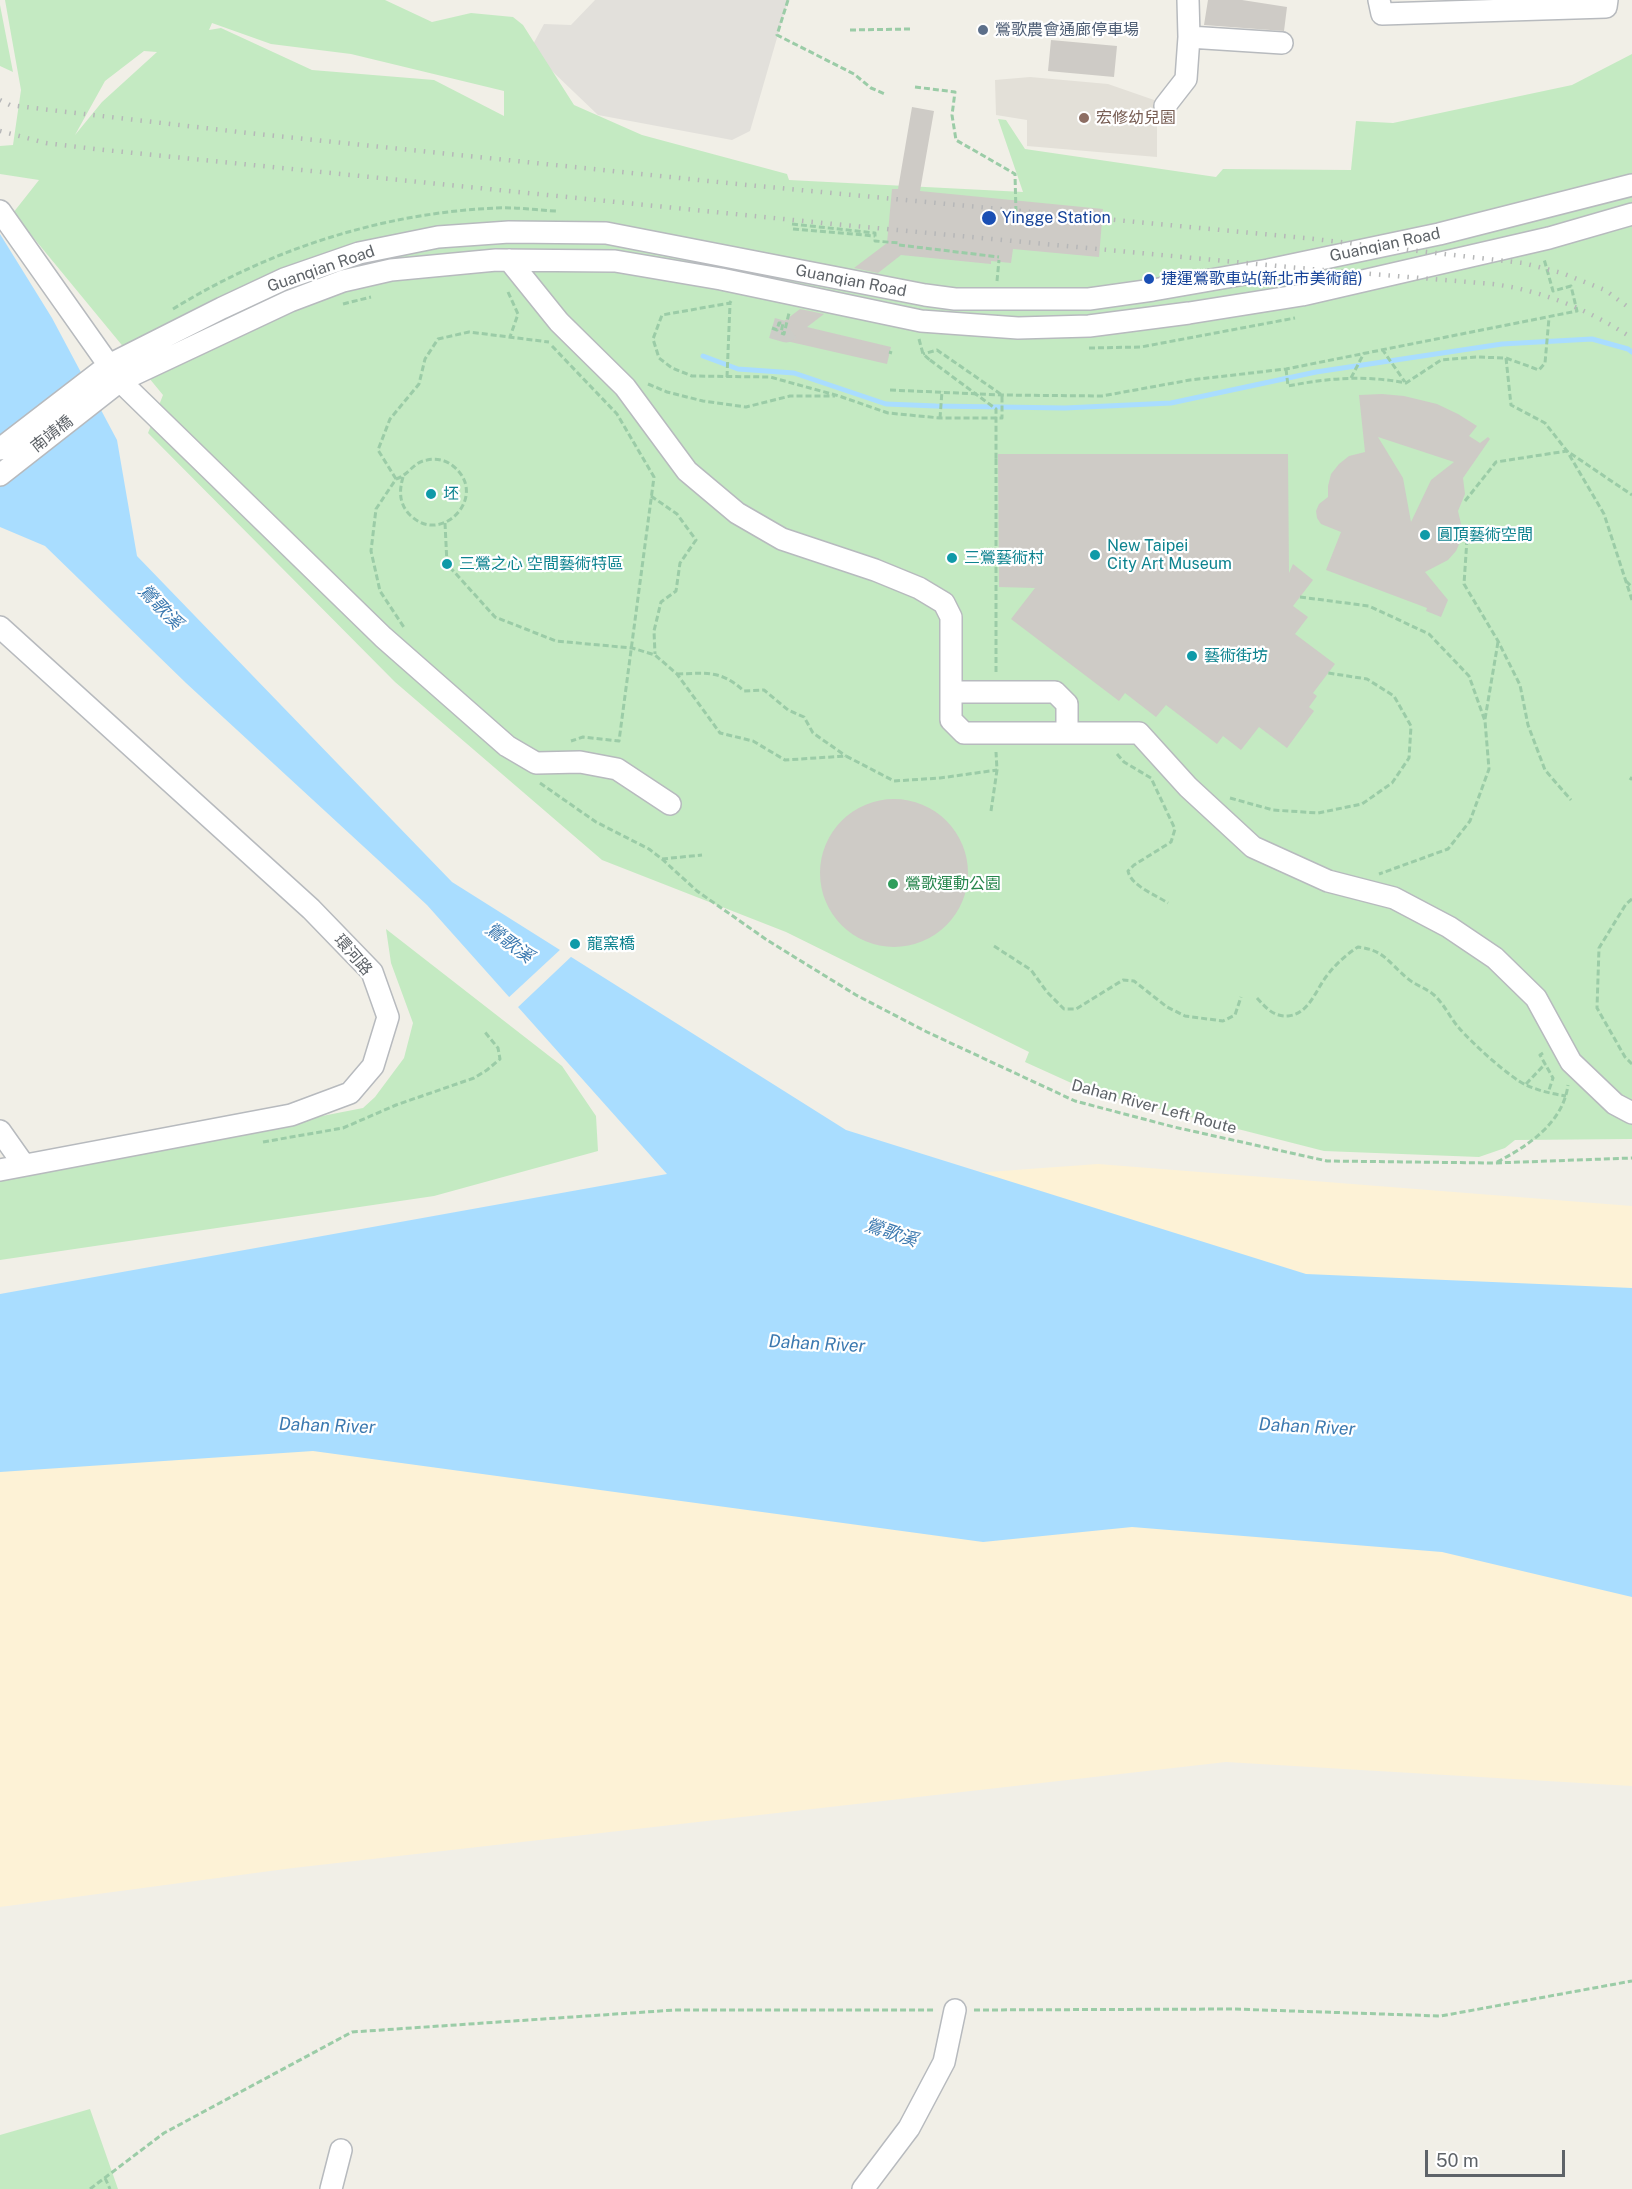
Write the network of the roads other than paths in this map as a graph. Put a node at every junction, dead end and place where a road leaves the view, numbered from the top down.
1 (1188, 0) edge
2 (1379, 0) edge
3 (1606, 3) edge
4 (1190, 37) junction
5 (1282, 43) dead end
6 (1165, 106) dead end
7 (1632, 185) edge
8 (0, 211) edge
9 (1632, 214) edge
10 (512, 269) junction
11 (106, 379) junction
12 (0, 449) edge
13 (0, 475) edge
14 (0, 627) edge
15 (951, 692) junction
16 (1067, 733) junction
17 (670, 804) dead end
18 (1632, 1113) edge
19 (0, 1131) edge
20 (24, 1165) junction
21 (0, 1170) edge
22 (955, 2010) road end
23 (341, 2150) dead end
24 (331, 2189) edge
25 (863, 2189) edge

1 - 4 street
2 - 3 street
4 - 5 street
4 - 6 street
7 - 11 street, Guanqian Road
8 - 11 street
9 - 10 street, Guanqian Road
10 - 11 street, Guanqian Road
10 - 15 street
11 - 12 street, 南靖橋
11 - 13 street, 南靖橋
11 - 17 street
14 - 20 street, 環河路
15 - 16 street
15 - 16 street
16 - 18 street
19 - 20 street
20 - 21 street, 環河路
22 - 25 street
23 - 24 street

